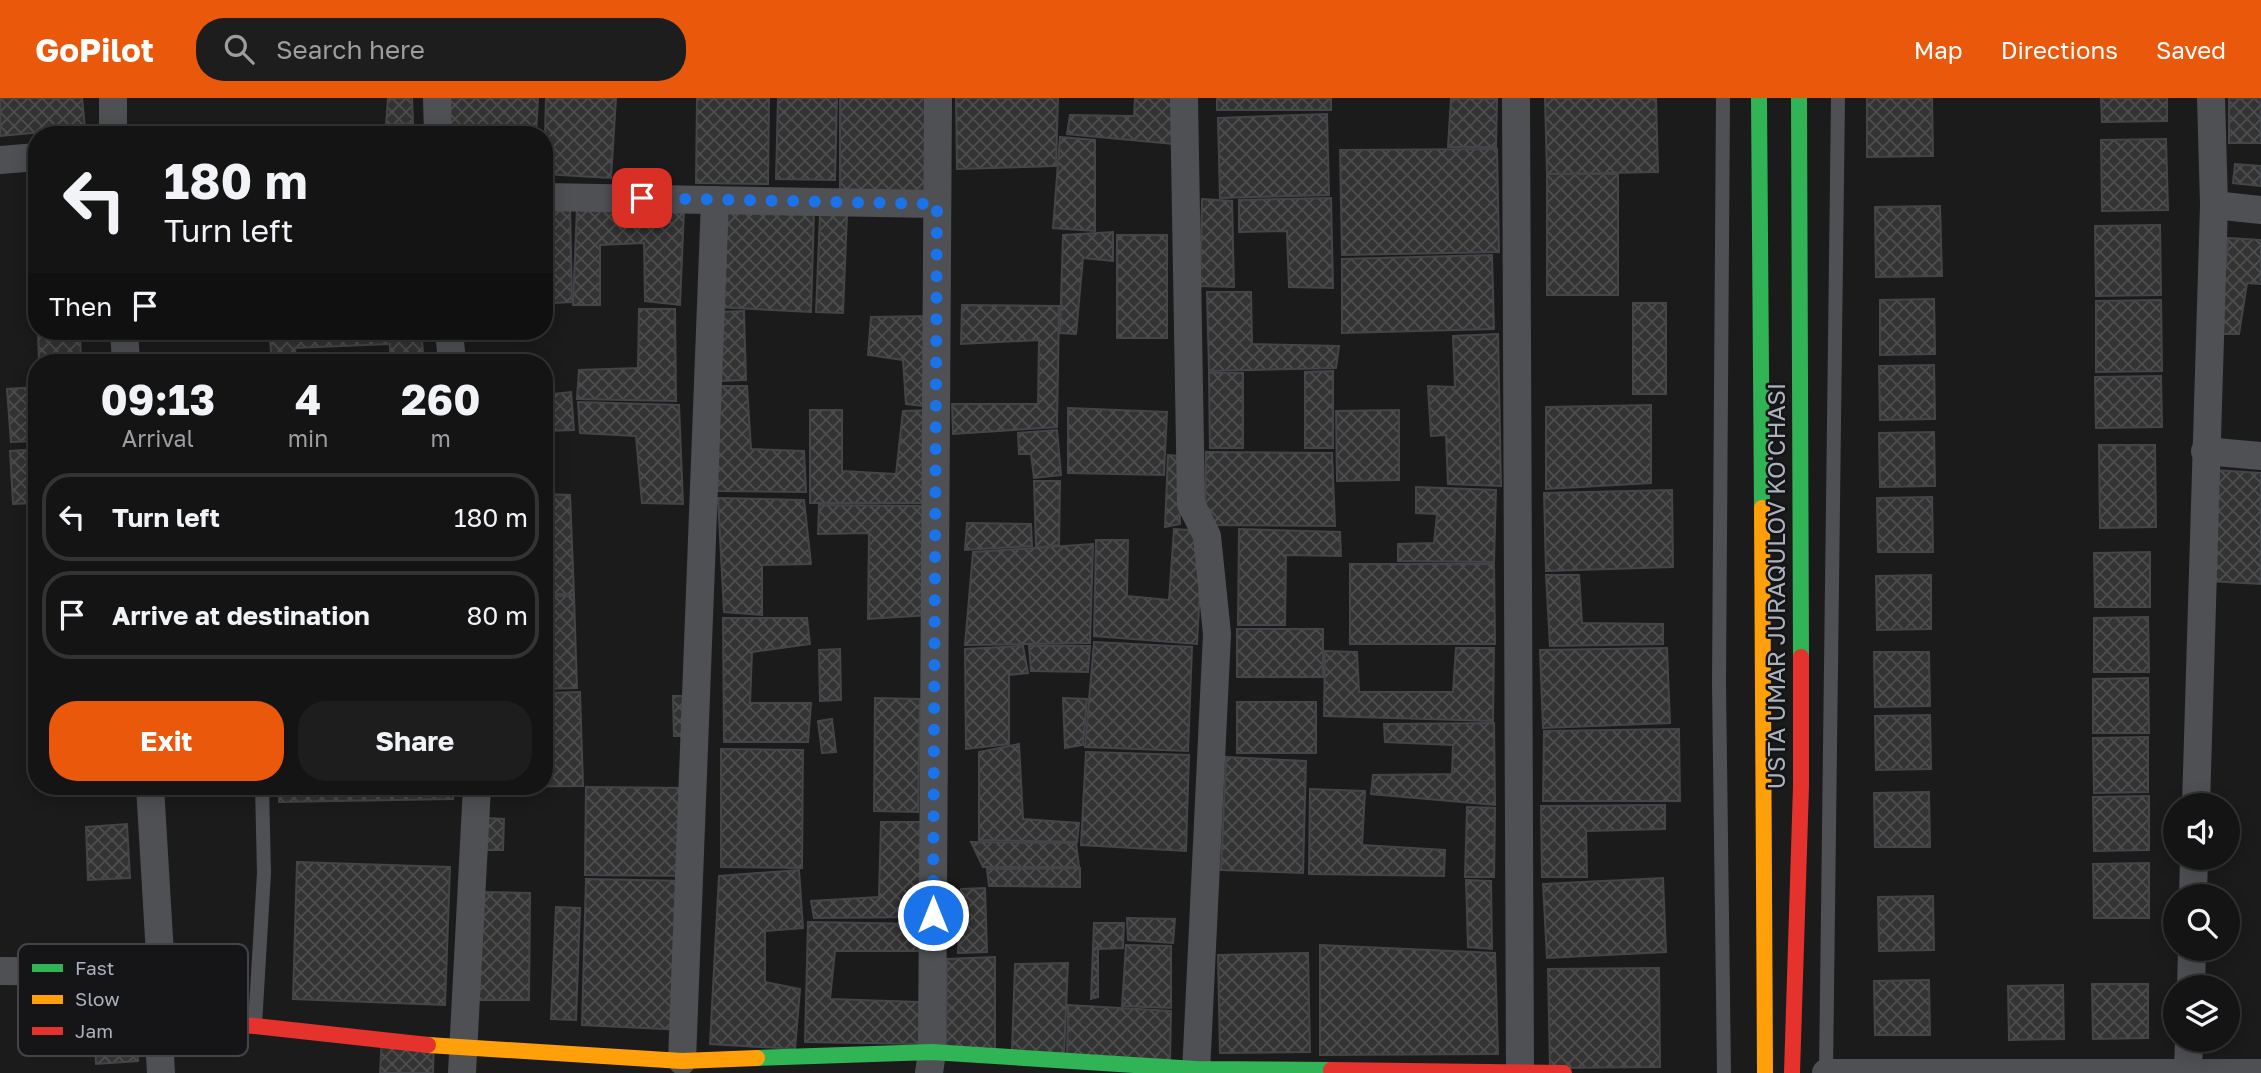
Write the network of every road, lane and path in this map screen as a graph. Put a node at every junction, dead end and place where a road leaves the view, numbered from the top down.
1 (113, 98) edge
2 (437, 98) edge
3 (938, 98) edge
4 (1184, 98) edge
5 (1516, 98) edge
6 (1723, 98) edge
7 (1759, 98) edge
8 (1798, 98) edge
9 (1838, 98) edge
10 (2211, 98) edge
11 (113, 126) edge
12 (438, 126) edge
13 (28, 158) edge
14 (0, 160) edge
15 (553, 197) edge
16 (715, 200) junction
17 (937, 204) junction
18 (2214, 205) junction
19 (2261, 210) edge
20 (2205, 451) junction
21 (2261, 456) edge
22 (2196, 793) edge
23 (151, 795) edge
24 (262, 795) edge
25 (476, 795) edge
26 (159, 944) edge
27 (0, 971) edge
28 (18, 971) edge
29 (248, 1026) edge
30 (255, 1026) junction
31 (2189, 1052) edge
32 (461, 1061) edge
33 (682, 1061) junction
34 (930, 1063) edge
35 (1196, 1071) edge
36 (1520, 1072) edge
37 (2189, 1072) edge
38 (1564, 1073) edge
39 (1724, 1073) edge
40 (1765, 1073) edge
41 (1792, 1073) edge
42 (1826, 1073) edge
43 (2261, 1073) edge

1 - 11 street
2 - 12 street
3 - 17 street
4 - 35 street
5 - 36 street
6 - 39 lane
7 - 40 main road, USTA UMAR JURAQULOV KO'CHASI
8 - 41 main road, USTA UMAR JURAQULOV KO'CHASI
9 - 42 lane
10 - 18 street
13 - 14 street
15 - 16 street
16 - 17 street
16 - 33 street
17 - 34 street
18 - 19 street
18 - 20 street
20 - 21 street
20 - 22 street
23 - 26 street
24 - 30 lane
25 - 32 street
27 - 28 street
29 - 30 main road
30 - 32 main road
31 - 37 street
32 - 33 main road
33 - 34 main road
34 - 35 main road
35 - 36 main road
36 - 38 main road
37 - 42 street
37 - 43 street

